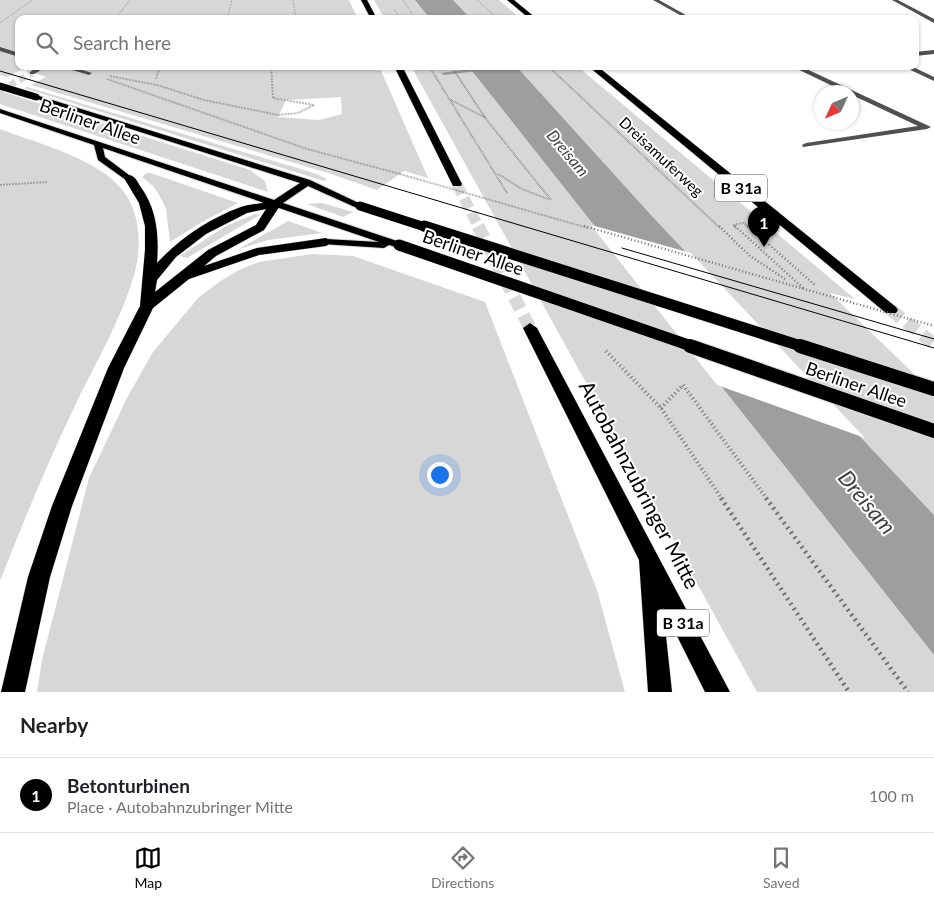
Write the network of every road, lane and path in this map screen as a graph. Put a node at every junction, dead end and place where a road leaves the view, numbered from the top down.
1 (32, 0) edge
2 (130, 0) edge
3 (232, 0) edge
4 (293, 0) edge
5 (364, 0) edge
6 (403, 0) edge
7 (477, 0) edge
8 (510, 0) edge
9 (654, 0) edge
10 (894, 0) edge
11 (119, 15) edge
12 (228, 15) edge
13 (295, 15) edge
14 (372, 15) edge
15 (413, 15) edge
16 (494, 15) edge
17 (529, 15) edge
18 (683, 15) edge
19 (934, 21) edge
20 (0, 23) edge
21 (0, 49) edge
22 (934, 52) edge
23 (919, 53) edge
24 (15, 54) edge
25 (934, 58) edge
26 (38, 70) edge
27 (77, 70) edge
28 (159, 70) edge
29 (271, 70) edge
30 (400, 70) edge
31 (432, 70) edge
32 (454, 70) edge
33 (552, 70) edge
34 (597, 70) edge
35 (802, 70) edge
36 (914, 70) edge
37 (32, 73) tunnel mouth
38 (89, 73) junction
39 (156, 79) dead end
40 (934, 79) edge
41 (833, 85) edge
42 (0, 86) edge
43 (859, 97) edge
44 (450, 99) junction
45 (1, 111) edge
46 (486, 119) junction
47 (932, 126) edge
48 (98, 144) junction
49 (806, 144) dead end
50 (497, 173) junction
51 (130, 178) joint
52 (47, 182) dead end
53 (307, 182) junction
54 (457, 184) tunnel mouth
55 (0, 185) edge
56 (507, 193) dead end
57 (275, 204) junction
58 (326, 242) joint
59 (398, 245) junction
60 (150, 279) junction
61 (180, 279) junction
62 (785, 279) dead end
63 (816, 286) dead end
64 (803, 288) junction
65 (147, 306) junction
66 (891, 310) tunnel mouth
67 (934, 326) edge
68 (530, 328) tunnel mouth
69 (606, 351) dead end
70 (934, 389) edge
71 (661, 408) junction
72 (934, 431) edge
73 (647, 554) junction
74 (13, 692) edge
75 (660, 692) edge
76 (718, 692) edge
77 (849, 692) edge
78 (908, 692) edge

1 - 20 path
2 - 11 path
3 - 12 path
4 - 13 path
5 - 14 highway
6 - 15 path
7 - 16 path
8 - 17 highway
9 - 18 street
10 - 19 street
21 - 24 street
22 - 23 street
23 - 25 street
26 - 37 street
27 - 38 street
28 - 39 path
29 - 38 path
30 - 54 highway
31 - 44 path
32 - 46 path
33 - 62 path, Dreisamuferweg
34 - 66 highway, B 31a
35 - 41 street
36 - 40 street
38 - 64 path, bridge
42 - 53 main road, Berliner Allee, bridge
43 - 47 street
44 - 46 path
44 - 50 path
45 - 48 main road, Berliner Allee
46 - 50 path
47 - 49 street
48 - 51 main road
48 - 57 main road, Berliner Allee
50 - 56 path
51 - 60 highway
52 - 55 path
53 - 57 main road
53 - 70 main road, Berliner Allee, bridge
57 - 59 main road, Berliner Allee
57 - 60 highway
57 - 61 highway
58 - 59 main road
58 - 61 highway
59 - 72 main road, Berliner Allee, bridge
60 - 65 highway
61 - 65 highway
63 - 64 path
64 - 67 path, bridge
65 - 74 highway
68 - 73 highway, Autobahnzubringer Mitte / B 31a
69 - 71 path
71 - 77 path
71 - 78 path
73 - 75 highway
73 - 76 highway, Autobahnzubringer Mitte / B 31a

